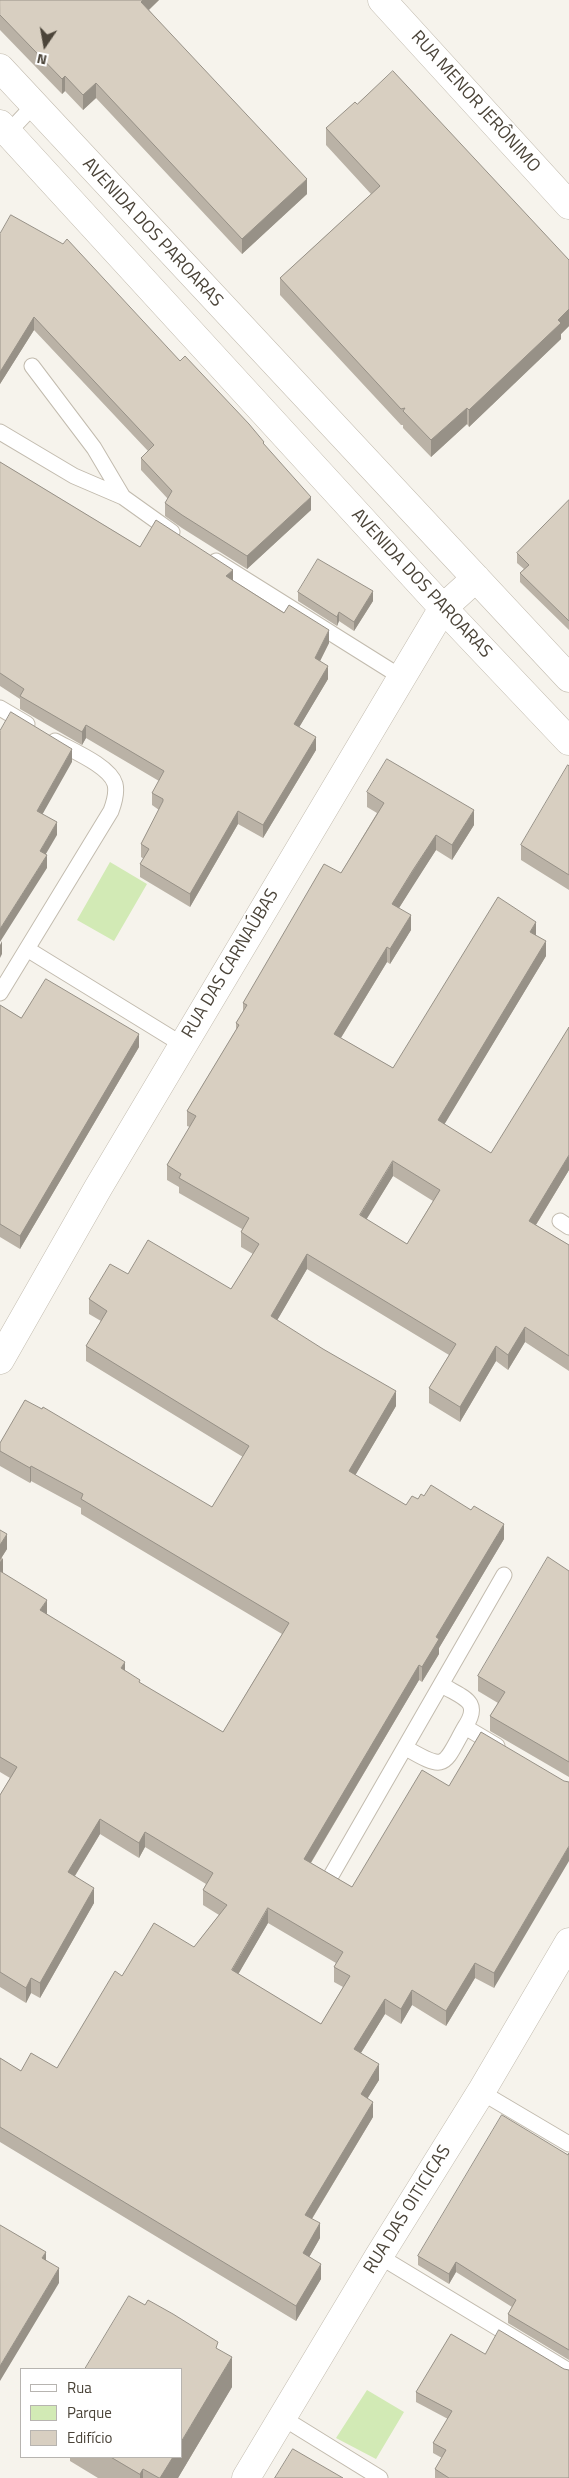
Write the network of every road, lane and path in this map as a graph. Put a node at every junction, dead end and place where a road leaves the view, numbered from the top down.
1 (389, 3) edge
2 (0, 68) edge
3 (34, 105) junction
4 (2, 133) edge
5 (569, 205) edge
6 (32, 366) dead end
7 (306, 397) junction
8 (274, 424) junction
9 (0, 432) edge
10 (123, 497) junction
11 (185, 541) edge
12 (201, 551) edge
13 (476, 578) junction
14 (443, 608) junction
15 (401, 677) junction
16 (569, 678) edge
17 (0, 708) edge
18 (569, 742) edge
19 (27, 948) junction
20 (0, 992) edge
21 (183, 1045) junction
22 (0, 1360) edge
23 (504, 1575) dead end
24 (442, 1685) junction
25 (465, 1727) junction
26 (406, 1748) junction
27 (513, 1755) edge
28 (332, 1874) edge
29 (569, 1942) edge
30 (482, 2092) junction
31 (569, 2144) edge
32 (379, 2256) junction
33 (569, 2371) edge
34 (283, 2418) junction
35 (246, 2478) edge
36 (380, 2478) edge

1 - 5 street, RUA MENOR JERÔNIMO
2 - 3 street, AVENIDA DOS PAROARAS
3 - 4 lane
3 - 7 street, AVENIDA DOS PAROARAS
4 - 8 street, AVENIDA DOS PAROARAS
6 - 10 lane
7 - 8 street
7 - 13 street, AVENIDA DOS PAROARAS
8 - 14 street, AVENIDA DOS PAROARAS
9 - 10 lane
10 - 11 lane
12 - 15 lane
13 - 14 street, RUA DAS CARNAÚBAS
13 - 16 street, AVENIDA DOS PAROARAS
14 - 15 street, RUA DAS CARNAÚBAS
14 - 18 street, AVENIDA DOS PAROARAS
15 - 21 street, RUA DAS CARNAÚBAS
17 - 19 lane
19 - 20 lane
19 - 21 lane
21 - 22 street, RUA DAS CARNAÚBAS
23 - 24 lane
24 - 25 lane
24 - 26 lane
25 - 26 lane
25 - 27 lane
26 - 28 lane
29 - 30 street, RUA DAS OITICICAS
30 - 31 lane
30 - 32 street, RUA DAS OITICICAS
32 - 33 lane
32 - 34 street, RUA DAS OITICICAS
34 - 35 street, RUA DAS OITICICAS
34 - 36 lane

